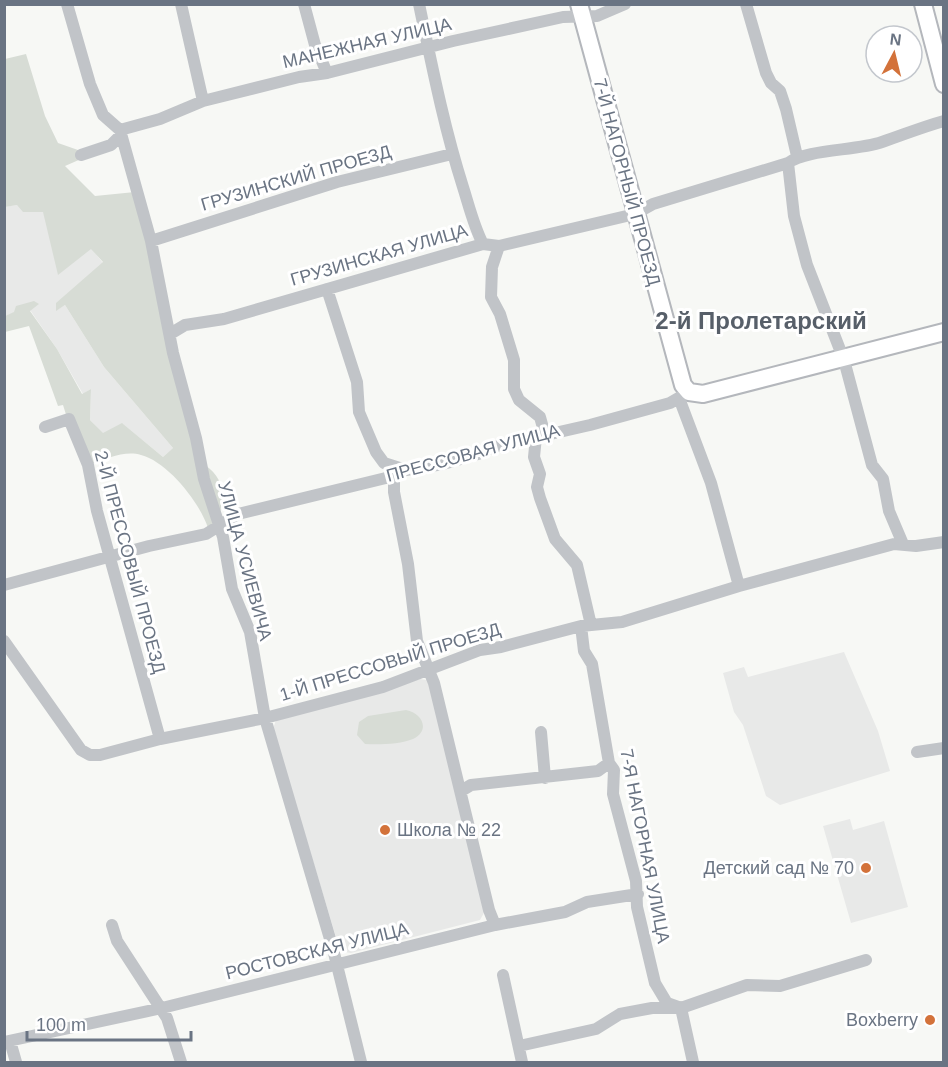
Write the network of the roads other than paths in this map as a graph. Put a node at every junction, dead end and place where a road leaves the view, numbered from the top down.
1 (67, 4) edge
2 (181, 4) edge
3 (304, 4) edge
4 (419, 4) edge
5 (625, 4) edge
6 (746, 4) edge
7 (923, 4) edge
8 (581, 10) edge
9 (429, 48) junction
10 (327, 73) junction
11 (944, 84) edge
12 (203, 101) junction
13 (944, 121) edge
14 (119, 134) junction
15 (452, 154) junction
16 (81, 155) dead end
17 (793, 159) junction
18 (635, 214) junction
19 (151, 241) junction
20 (483, 244) junction
21 (499, 246) junction
22 (327, 289) junction
23 (944, 332) edge
24 (170, 334) junction
25 (844, 360) junction
26 (684, 395) junction
27 (45, 426) dead end
28 (540, 436) junction
29 (406, 470) junction
30 (394, 476) junction
31 (220, 527) junction
32 (944, 542) edge
33 (903, 544) junction
34 (111, 556) junction
35 (4, 585) edge
36 (739, 586) junction
37 (586, 625) junction
38 (4, 640) edge
39 (428, 671) junction
40 (265, 718) junction
41 (541, 732) dead end
42 (160, 739) junction
43 (944, 748) edge
44 (917, 752) dead end
45 (609, 763) junction
46 (545, 778) junction
47 (461, 790) junction
48 (638, 894) junction
49 (112, 925) dead end
50 (495, 925) junction
51 (866, 960) dead end
52 (337, 964) junction
53 (503, 975) dead end
54 (162, 1008) junction
55 (681, 1008) junction
56 (7, 1042) edge
57 (519, 1046) junction
58 (16, 1062) edge
59 (181, 1062) edge
60 (361, 1062) edge
61 (522, 1062) edge
62 (693, 1062) edge

1 - 14 street
2 - 12 street
3 - 10 street
4 - 9 street
5 - 8 street, МАНЕЖНАЯ УЛИЦА
6 - 17 street
7 - 11 street
8 - 9 street, МАНЕЖНАЯ УЛИЦА
8 - 18 street, 7-Й НАГОРНЫЙ ПРОЕЗД
9 - 10 street, МАНЕЖНАЯ УЛИЦА
9 - 15 street
10 - 12 street, МАНЕЖНАЯ УЛИЦА
12 - 14 street, МАНЕЖНАЯ УЛИЦА
13 - 17 street, ГРУЗИНСКАЯ УЛИЦА
14 - 16 street, МАНЕЖНАЯ УЛИЦА
14 - 19 street, УЛИЦА УСИЕВИЧА
15 - 19 street, ГРУЗИНСКИЙ ПРОЕЗД
15 - 20 street
17 - 18 street, ГРУЗИНСКАЯ УЛИЦА
17 - 25 street
18 - 21 street, ГРУЗИНСКАЯ УЛИЦА
18 - 26 street, 7-Й НАГОРНЫЙ ПРОЕЗД
19 - 24 street, УЛИЦА УСИЕВИЧА
20 - 21 street, ГРУЗИНСКАЯ УЛИЦА
20 - 22 street, ГРУЗИНСКАЯ УЛИЦА
21 - 28 street, 7-Я НАГОРНАЯ УЛИЦА
22 - 24 street, ГРУЗИНСКАЯ УЛИЦА
22 - 29 street
23 - 25 street, ПРЕССОВАЯ УЛИЦА
24 - 31 street, УЛИЦА УСИЕВИЧА
25 - 26 street, ПРЕССОВАЯ УЛИЦА
25 - 33 street
26 - 28 street, ПРЕССОВАЯ УЛИЦА
26 - 36 street, 7-Й НАГОРНЫЙ ПРОЕЗД
27 - 34 street, 2-Й ПРЕССОВЫЙ ПРОЕЗД
28 - 29 street, ПРЕССОВАЯ УЛИЦА
28 - 37 street, 7-Я НАГОРНАЯ УЛИЦА
29 - 30 street, ПРЕССОВАЯ УЛИЦА
30 - 31 street, ПРЕССОВАЯ УЛИЦА
30 - 39 street
31 - 34 street, ПРЕССОВАЯ УЛИЦА
31 - 40 street, УЛИЦА УСИЕВИЧА
32 - 33 street, 1-Й ПРЕССОВЫЙ ПРОЕЗД
33 - 36 street, 1-Й ПРЕССОВЫЙ ПРОЕЗД
34 - 35 street, ПРЕССОВАЯ УЛИЦА
34 - 42 street, 2-Й ПРЕССОВЫЙ ПРОЕЗД
36 - 37 street, 1-Й ПРЕССОВЫЙ ПРОЕЗД
37 - 39 street, 1-Й ПРЕССОВЫЙ ПРОЕЗД
37 - 45 street, 7-Я НАГОРНАЯ УЛИЦА
38 - 42 street, 1-Й ПРЕССОВЫЙ ПРОЕЗД
39 - 40 street, 1-Й ПРЕССОВЫЙ ПРОЕЗД
39 - 47 street
40 - 42 street, 1-Й ПРЕССОВЫЙ ПРОЕЗД
40 - 52 street, УЛИЦА УСИЕВИЧА
41 - 46 street
43 - 44 street
45 - 46 street
45 - 48 street, 7-Я НАГОРНАЯ УЛИЦА
46 - 47 street
47 - 50 street
48 - 50 street, РОСТОВСКАЯ УЛИЦА
48 - 55 street, 7-Я НАГОРНАЯ УЛИЦА
49 - 54 street
50 - 52 street, РОСТОВСКАЯ УЛИЦА
51 - 55 street
52 - 54 street, РОСТОВСКАЯ УЛИЦА
52 - 60 street, УЛИЦА УСИЕВИЧА
53 - 57 street
54 - 56 street, РОСТОВСКАЯ УЛИЦА
54 - 59 street
55 - 57 street
55 - 62 street
56 - 58 street
57 - 61 street

